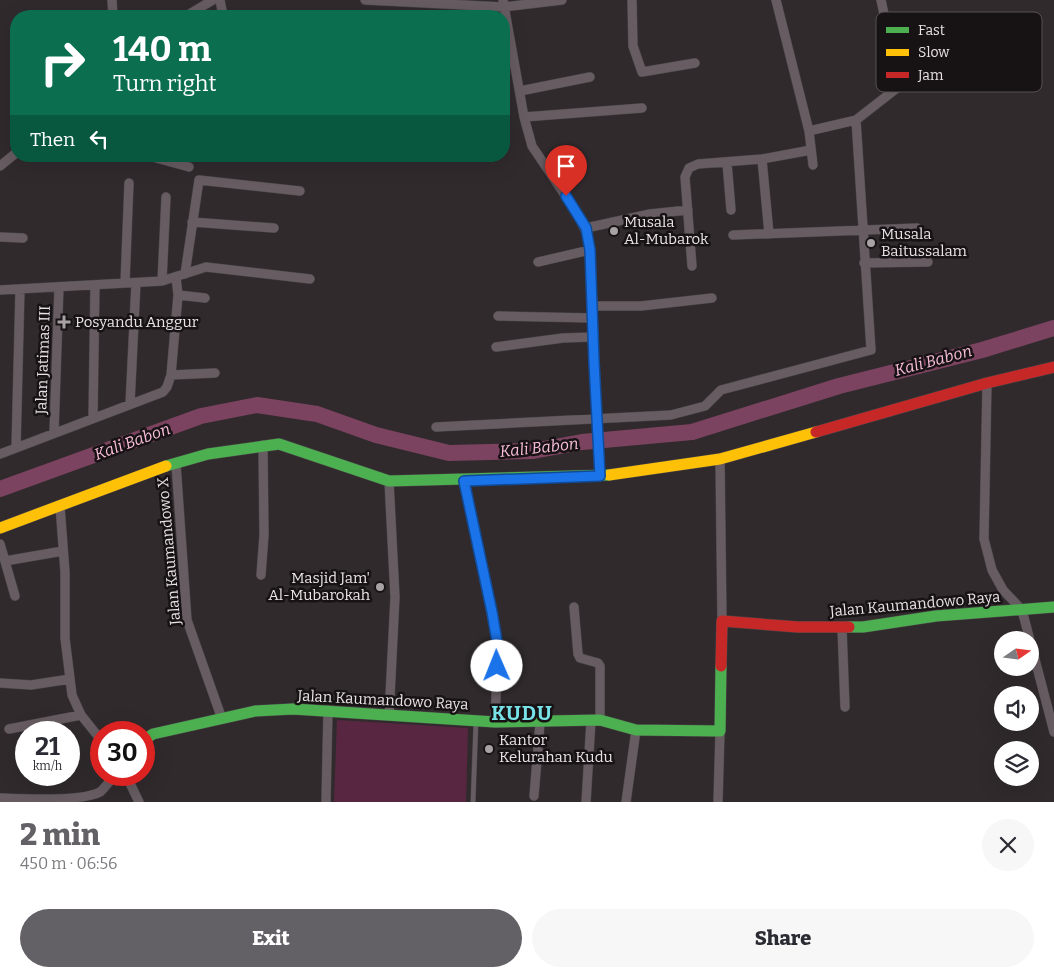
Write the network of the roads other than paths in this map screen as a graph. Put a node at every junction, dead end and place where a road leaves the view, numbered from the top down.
1 (213, 0) edge
2 (365, 0) edge
3 (562, 0) edge
4 (632, 0) edge
5 (776, 0) edge
6 (503, 4) edge
7 (196, 10) edge
8 (510, 40) edge
9 (695, 63) dead end
10 (590, 77) dead end
11 (520, 91) junction
12 (891, 92) edge
13 (642, 108) dead end
14 (524, 117) junction
15 (856, 120) junction
16 (809, 131) junction
17 (811, 150) junction
18 (10, 158) edge
19 (762, 159) junction
20 (171, 162) edge
21 (727, 163) junction
22 (813, 165) dead end
23 (0, 166) edge
24 (189, 167) dead end
25 (129, 183) dead end
26 (300, 191) dead end
27 (166, 197) dead end
28 (688, 210) junction
29 (731, 210) dead end
30 (192, 222) junction
31 (274, 228) dead end
32 (586, 228) junction
33 (917, 228) dead end
34 (862, 229) junction
35 (769, 234) junction
36 (733, 235) dead end
37 (0, 238) edge
38 (23, 238) dead end
39 (590, 250) junction
40 (538, 262) dead end
41 (928, 262) dead end
42 (864, 263) junction
43 (692, 266) dead end
44 (185, 274) junction
45 (176, 278) junction
46 (310, 279) dead end
47 (162, 281) junction
48 (125, 283) junction
49 (136, 283) junction
50 (95, 285) junction
51 (59, 287) junction
52 (0, 290) edge
53 (20, 290) junction
54 (178, 295) junction
55 (205, 298) dead end
56 (712, 298) dead end
57 (592, 306) junction
58 (498, 316) dead end
59 (593, 318) junction
60 (593, 337) junction
61 (496, 347) dead end
62 (1054, 367) edge
63 (215, 373) dead end
64 (171, 374) junction
65 (987, 384) junction
66 (130, 404) junction
67 (94, 418) junction
68 (597, 420) junction
69 (436, 427) dead end
70 (54, 434) junction
71 (263, 445) junction
72 (16, 448) junction
73 (0, 454) edge
74 (720, 459) junction
75 (176, 464) junction
76 (600, 475) junction
77 (389, 481) junction
78 (464, 481) junction
79 (60, 506) junction
80 (0, 528) edge
81 (0, 544) edge
82 (63, 551) junction
83 (5, 561) junction
84 (261, 575) dead end
85 (15, 596) dead end
86 (574, 607) dead end
87 (1054, 607) edge
88 (1022, 610) junction
89 (722, 621) junction
90 (842, 628) junction
91 (70, 679) junction
92 (0, 683) edge
93 (844, 707) dead end
94 (328, 710) junction
95 (81, 715) junction
96 (389, 716) junction
97 (222, 719) junction
98 (476, 720) junction
99 (595, 721) junction
100 (495, 722) junction
101 (540, 722) junction
102 (90, 726) edge
103 (9, 729) dead end
104 (636, 730) junction
105 (720, 730) junction
106 (1054, 732) edge
107 (155, 734) edge
108 (105, 786) edge
109 (131, 786) edge
110 (534, 796) dead end
111 (0, 798) edge
112 (139, 802) edge
113 (326, 802) edge
114 (473, 802) edge
115 (586, 802) edge
116 (626, 802) edge
117 (718, 802) edge

1 - 7 street
2 - 6 street
3 - 6 street
4 - 9 street
5 - 16 street
8 - 11 street
10 - 11 street
11 - 14 street
12 - 15 street
13 - 14 street
14 - 32 street
15 - 16 street
15 - 34 street
16 - 17 street
17 - 19 street
17 - 22 street
18 - 23 street
19 - 21 street
19 - 35 street
20 - 24 street
21 - 28 street
21 - 29 street
25 - 48 street
26 - 30 street
27 - 47 street
28 - 32 street
28 - 43 street
30 - 31 street
30 - 44 street
32 - 39 street
33 - 34 street
34 - 35 street
34 - 42 street
35 - 36 street
37 - 38 street
39 - 40 street
39 - 57 street
41 - 42 street
42 - 68 street
44 - 45 street
44 - 46 street
45 - 47 street
45 - 54 street
47 - 49 street
48 - 49 street
48 - 50 street
49 - 66 street
50 - 51 street
50 - 67 street
51 - 53 street
51 - 70 street, Jalan Jatimas III
52 - 53 street
53 - 72 street
54 - 55 street
54 - 64 street
56 - 57 street
57 - 59 street
58 - 59 street
59 - 60 street
60 - 61 street
60 - 68 street
62 - 65 street
63 - 64 street
64 - 66 street
65 - 74 street
65 - 88 street
66 - 67 street
67 - 70 street
68 - 69 street
68 - 76 street
70 - 72 street
71 - 75 street
71 - 77 street
71 - 84 street
72 - 73 street
74 - 76 street
74 - 89 street
75 - 79 street
75 - 97 street, Jalan Kaumandowo X
76 - 78 street
77 - 78 street
77 - 96 street
78 - 100 street
79 - 80 street
79 - 82 street
81 - 83 street
82 - 83 street
82 - 91 street
83 - 85 street
86 - 99 street
87 - 88 street, Jalan Kaumandowo Raya
88 - 90 street, Jalan Kaumandowo Raya
88 - 106 street
89 - 90 street, Jalan Kaumandowo Raya
89 - 105 street
90 - 93 street
91 - 92 street
91 - 95 street
94 - 96 street, Jalan Kaumandowo Raya
94 - 97 street, Jalan Kaumandowo Raya
94 - 113 street
95 - 102 street
95 - 103 street
96 - 98 street, Jalan Kaumandowo Raya
97 - 107 street, Jalan Kaumandowo Raya
98 - 100 street, Jalan Kaumandowo Raya
98 - 114 lane
99 - 101 street, Jalan Kaumandowo Raya
99 - 104 street, Jalan Kaumandowo Raya
99 - 115 street
100 - 101 street, Jalan Kaumandowo Raya
101 - 110 street
104 - 105 street, Jalan Kaumandowo Raya
104 - 116 street
105 - 117 street
108 - 111 street
109 - 112 street

